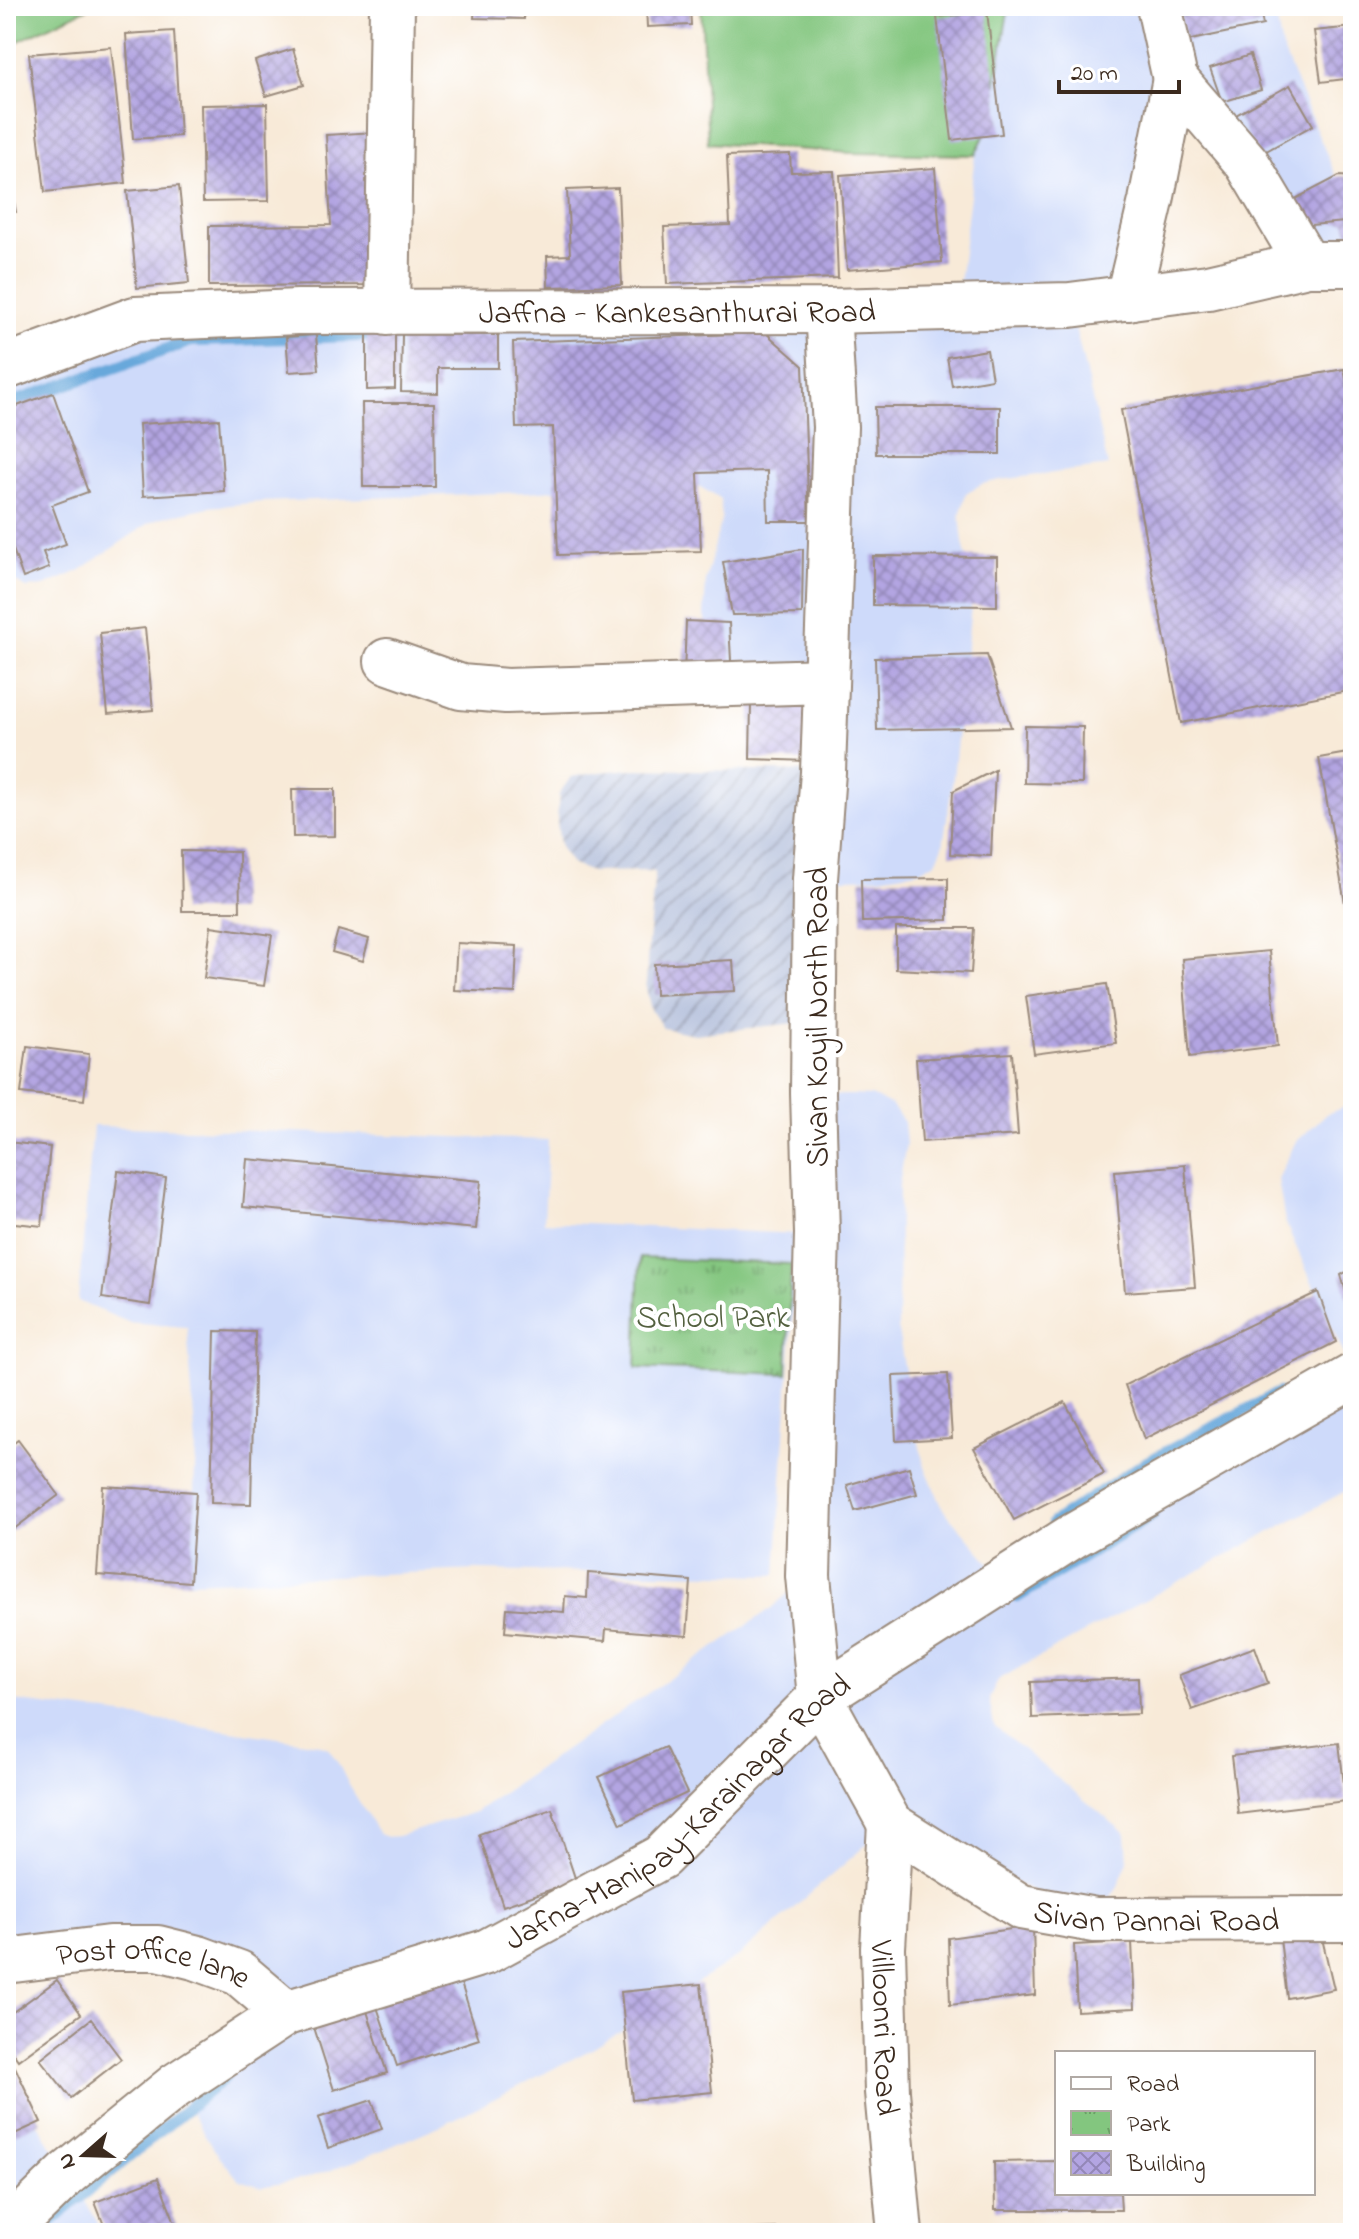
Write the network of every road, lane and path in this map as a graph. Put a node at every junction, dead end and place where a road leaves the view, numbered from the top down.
1 (392, 6) edge
2 (1159, 6) edge
3 (1175, 79) junction
4 (1307, 264) junction
5 (1353, 264) edge
6 (1128, 298) junction
7 (387, 313) junction
8 (829, 324) junction
9 (6, 367) edge
10 (387, 661) dead end
11 (826, 681) junction
12 (1353, 1376) edge
13 (820, 1697) junction
14 (890, 1824) junction
15 (1353, 1919) edge
16 (6, 1961) edge
17 (286, 2013) junction
18 (6, 2233) edge
19 (900, 2233) edge

1 - 7 street
2 - 3 street
3 - 4 street
3 - 6 street
4 - 5 street, Jaffna - Kankesanthurai Road
4 - 6 street, Jaffna - Kankesanthurai Road
6 - 8 street, Jaffna - Kankesanthurai Road
7 - 8 street, Jaffna - Kankesanthurai Road
7 - 9 street, Jaffna - Kankesanthurai Road
8 - 11 street, Sivan Koyil North Road
10 - 11 street
11 - 13 street, Sivan Koyil North Road
12 - 13 street, Jafna-Manipay-Karainagar Road
13 - 14 street, Sivan Pannai Road
13 - 17 street, Jafna-Manipay-Karainagar Road
14 - 15 street, Sivan Pannai Road
14 - 19 street, Villoonri Road
16 - 17 street, Post office lane
17 - 18 street, Jafna-Manipay-Karainagar Road

